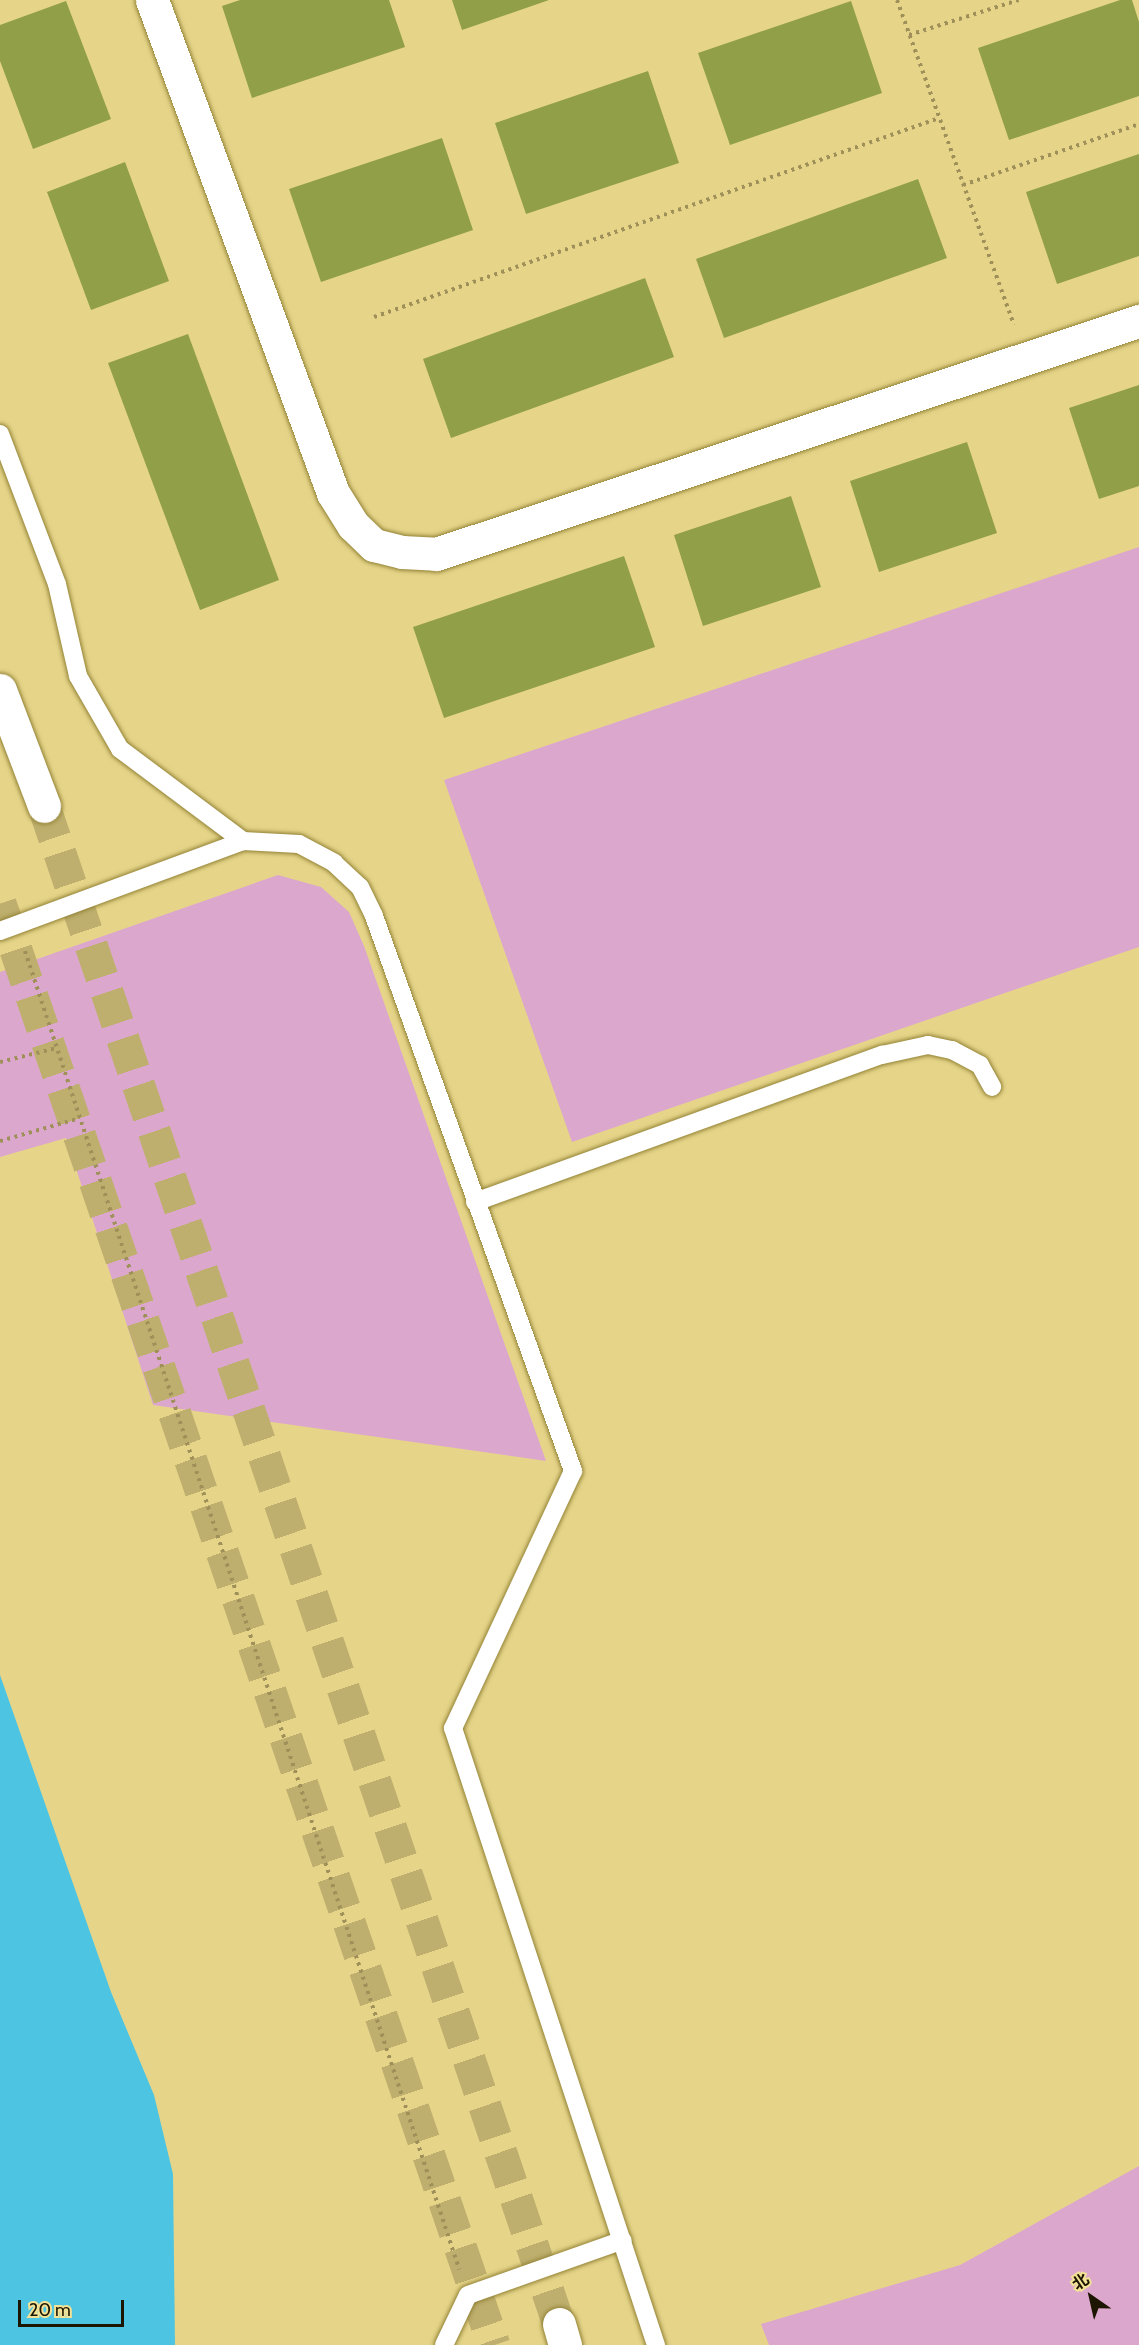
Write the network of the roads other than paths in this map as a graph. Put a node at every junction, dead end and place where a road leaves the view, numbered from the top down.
1 (152, 0) edge
2 (1139, 321) edge
3 (0, 434) edge
4 (0, 690) edge
5 (44, 806) tunnel mouth
6 (243, 841) junction
7 (8, 928) edge
8 (992, 1087) dead end
9 (475, 1202) junction
10 (623, 2240) junction
11 (444, 2345) edge
12 (656, 2345) edge

1 - 2 street
3 - 6 lane
4 - 5 street
6 - 7 lane
6 - 9 lane
8 - 9 lane
9 - 10 lane
10 - 11 lane
10 - 12 lane

